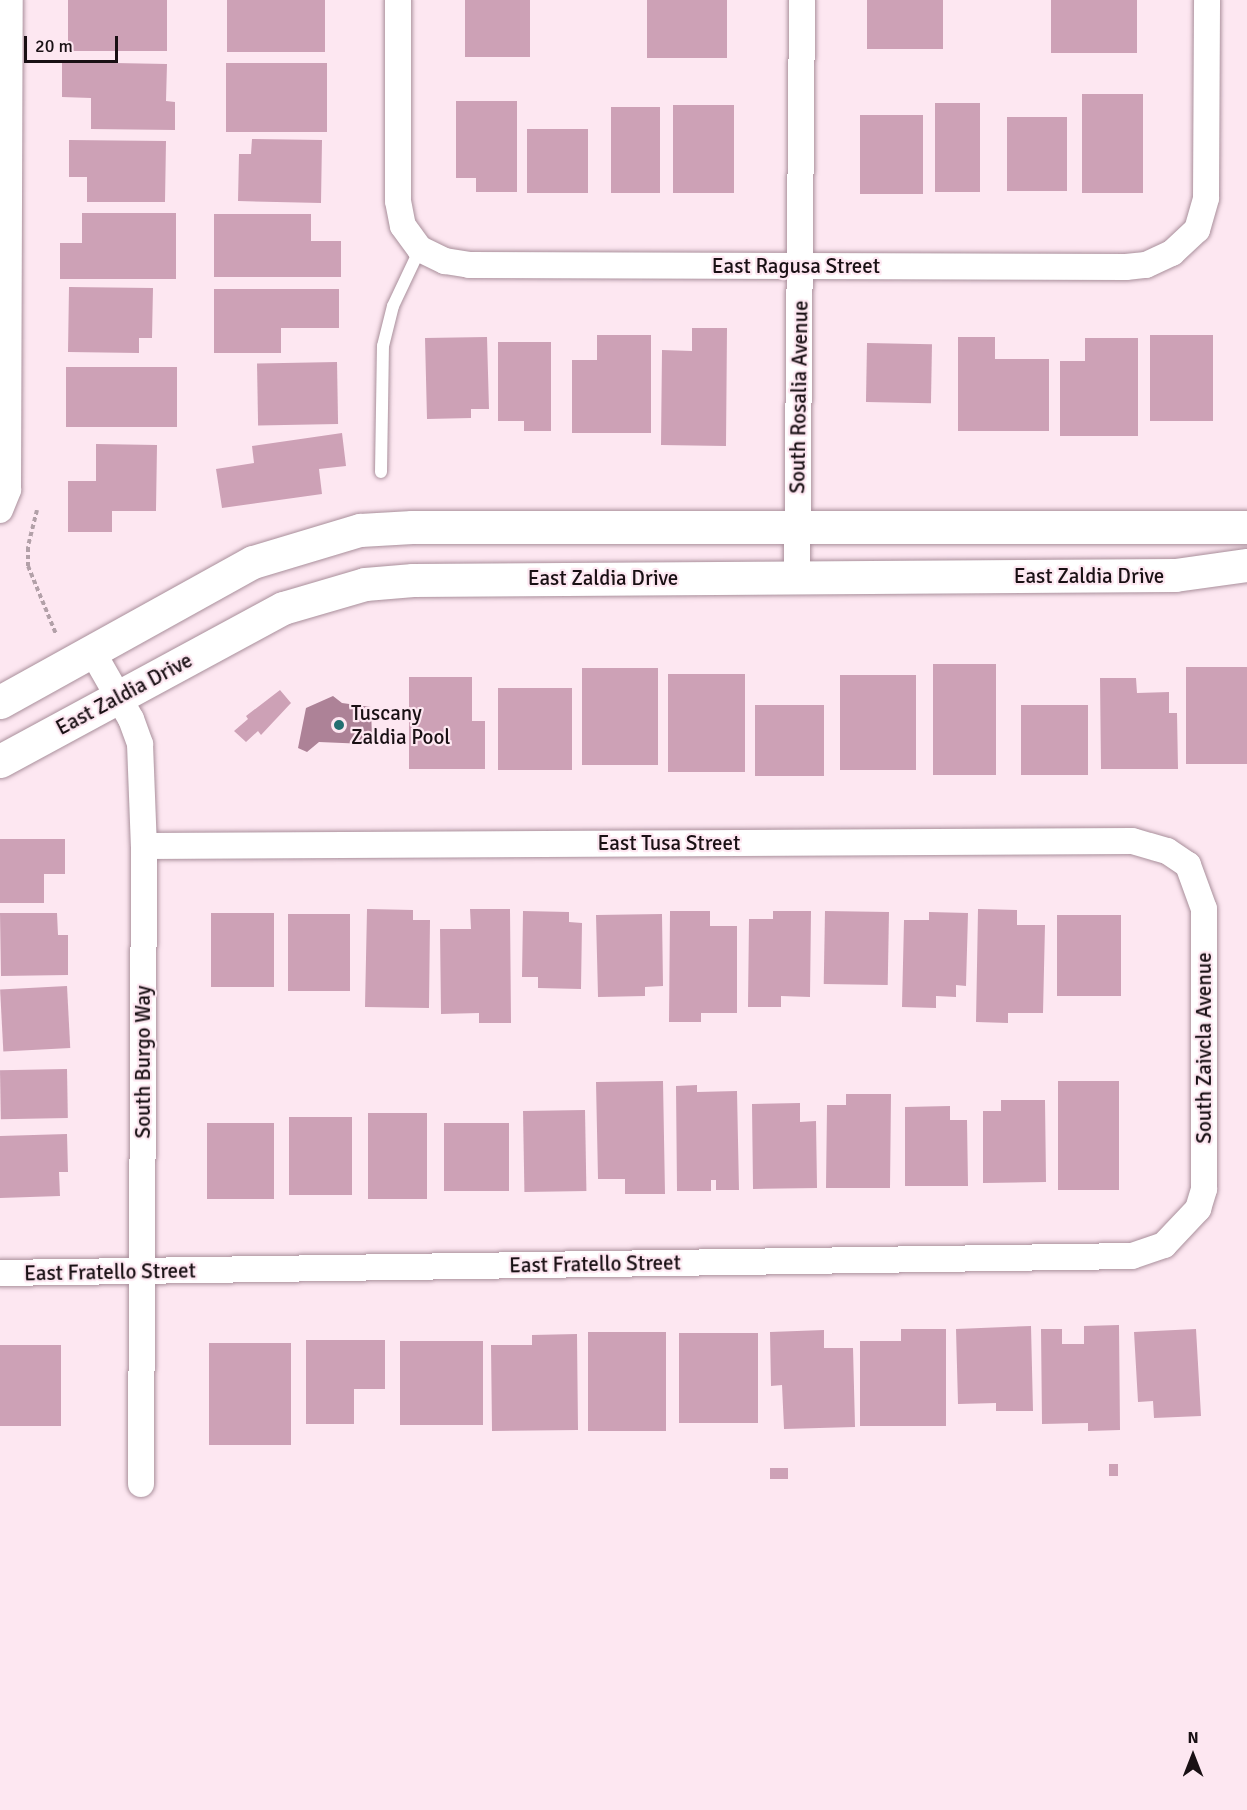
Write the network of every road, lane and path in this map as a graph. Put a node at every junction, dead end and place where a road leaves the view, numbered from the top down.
1 (10, 0) edge
2 (398, 0) edge
3 (802, 0) edge
4 (1207, 0) edge
5 (5, 171) edge
6 (420, 249) junction
7 (801, 266) junction
8 (381, 472) dead end
9 (0, 510) edge
10 (38, 510) dead end
11 (1247, 527) edge
12 (798, 528) junction
13 (1247, 565) edge
14 (797, 577) junction
15 (60, 643) dead end
16 (92, 651) junction
17 (119, 697) junction
18 (0, 702) edge
19 (0, 760) edge
20 (144, 846) junction
21 (1188, 865) joint
22 (1183, 1229) joint
23 (141, 1271) junction
24 (0, 1273) edge
25 (141, 1484) dead end

1 - 5 street
2 - 6 street
3 - 7 street, South Rosalia Avenue
4 - 7 street, East Ragusa Street
5 - 9 street
6 - 7 street, East Ragusa Street
6 - 8 lane
7 - 12 street, South Rosalia Avenue
10 - 15 path
11 - 12 street
12 - 14 street, South Rosalia Avenue
12 - 16 street
13 - 14 street, East Zaldia Drive
14 - 17 street, East Zaldia Drive
16 - 17 street, South Burgo Way
16 - 18 street
17 - 19 street, East Zaldia Drive
17 - 20 street, South Burgo Way
20 - 21 street, East Tusa Street
20 - 23 street, South Burgo Way
21 - 22 street, South Zaivcla Avenue
22 - 23 street, East Fratello Street
23 - 24 street, East Fratello Street
23 - 25 street, South Burgo Way

